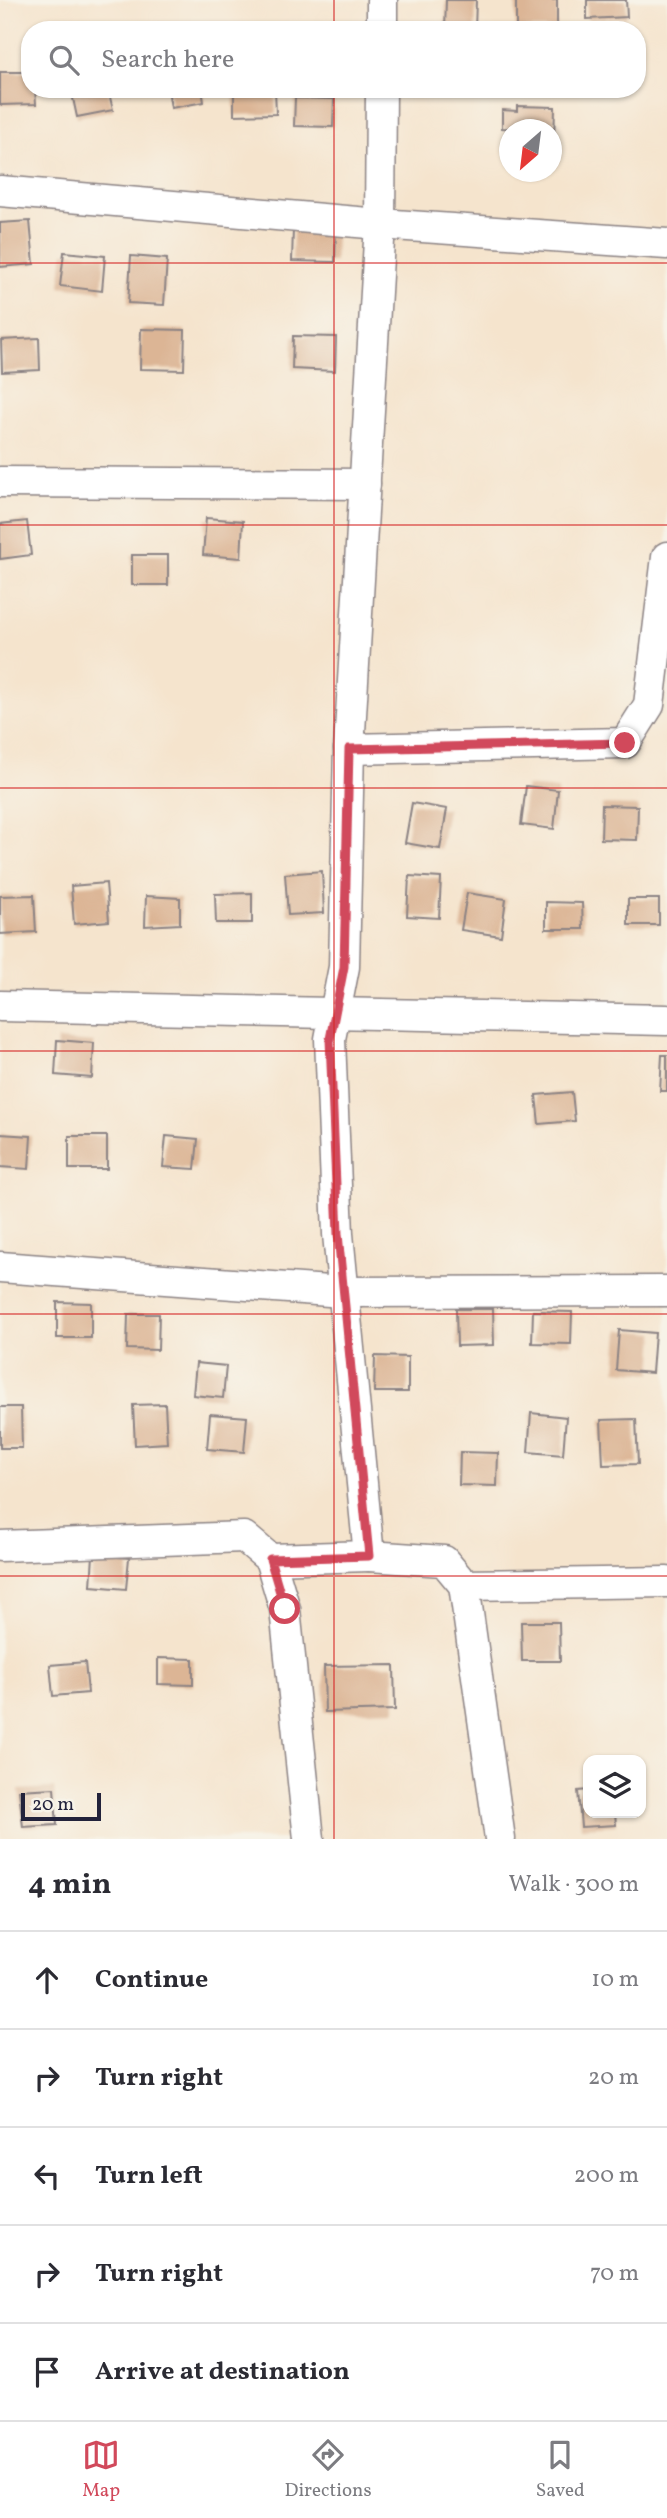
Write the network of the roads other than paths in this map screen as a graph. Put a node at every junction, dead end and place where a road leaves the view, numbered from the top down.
1 (382, 0) edge
2 (382, 21) edge
3 (381, 98) edge
4 (0, 191) edge
5 (380, 224) junction
6 (667, 244) edge
7 (0, 482) edge
8 (365, 484) junction
9 (667, 557) edge
10 (349, 749) junction
11 (0, 1006) edge
12 (334, 1014) junction
13 (667, 1020) edge
14 (0, 1267) edge
15 (667, 1291) edge
16 (343, 1292) junction
17 (0, 1546) edge
18 (369, 1556) junction
19 (270, 1559) junction
20 (667, 1582) edge
21 (464, 1585) junction
22 (309, 1839) edge
23 (500, 1839) edge

1 - 2 street
3 - 5 street
4 - 5 street
5 - 6 street
5 - 8 street
7 - 8 street
8 - 10 street
9 - 10 street
10 - 12 street
11 - 12 street
12 - 13 street
12 - 16 street
14 - 16 street
15 - 16 street
16 - 18 street
17 - 19 street
18 - 19 street
18 - 21 street
19 - 22 street
20 - 21 street
21 - 23 street

